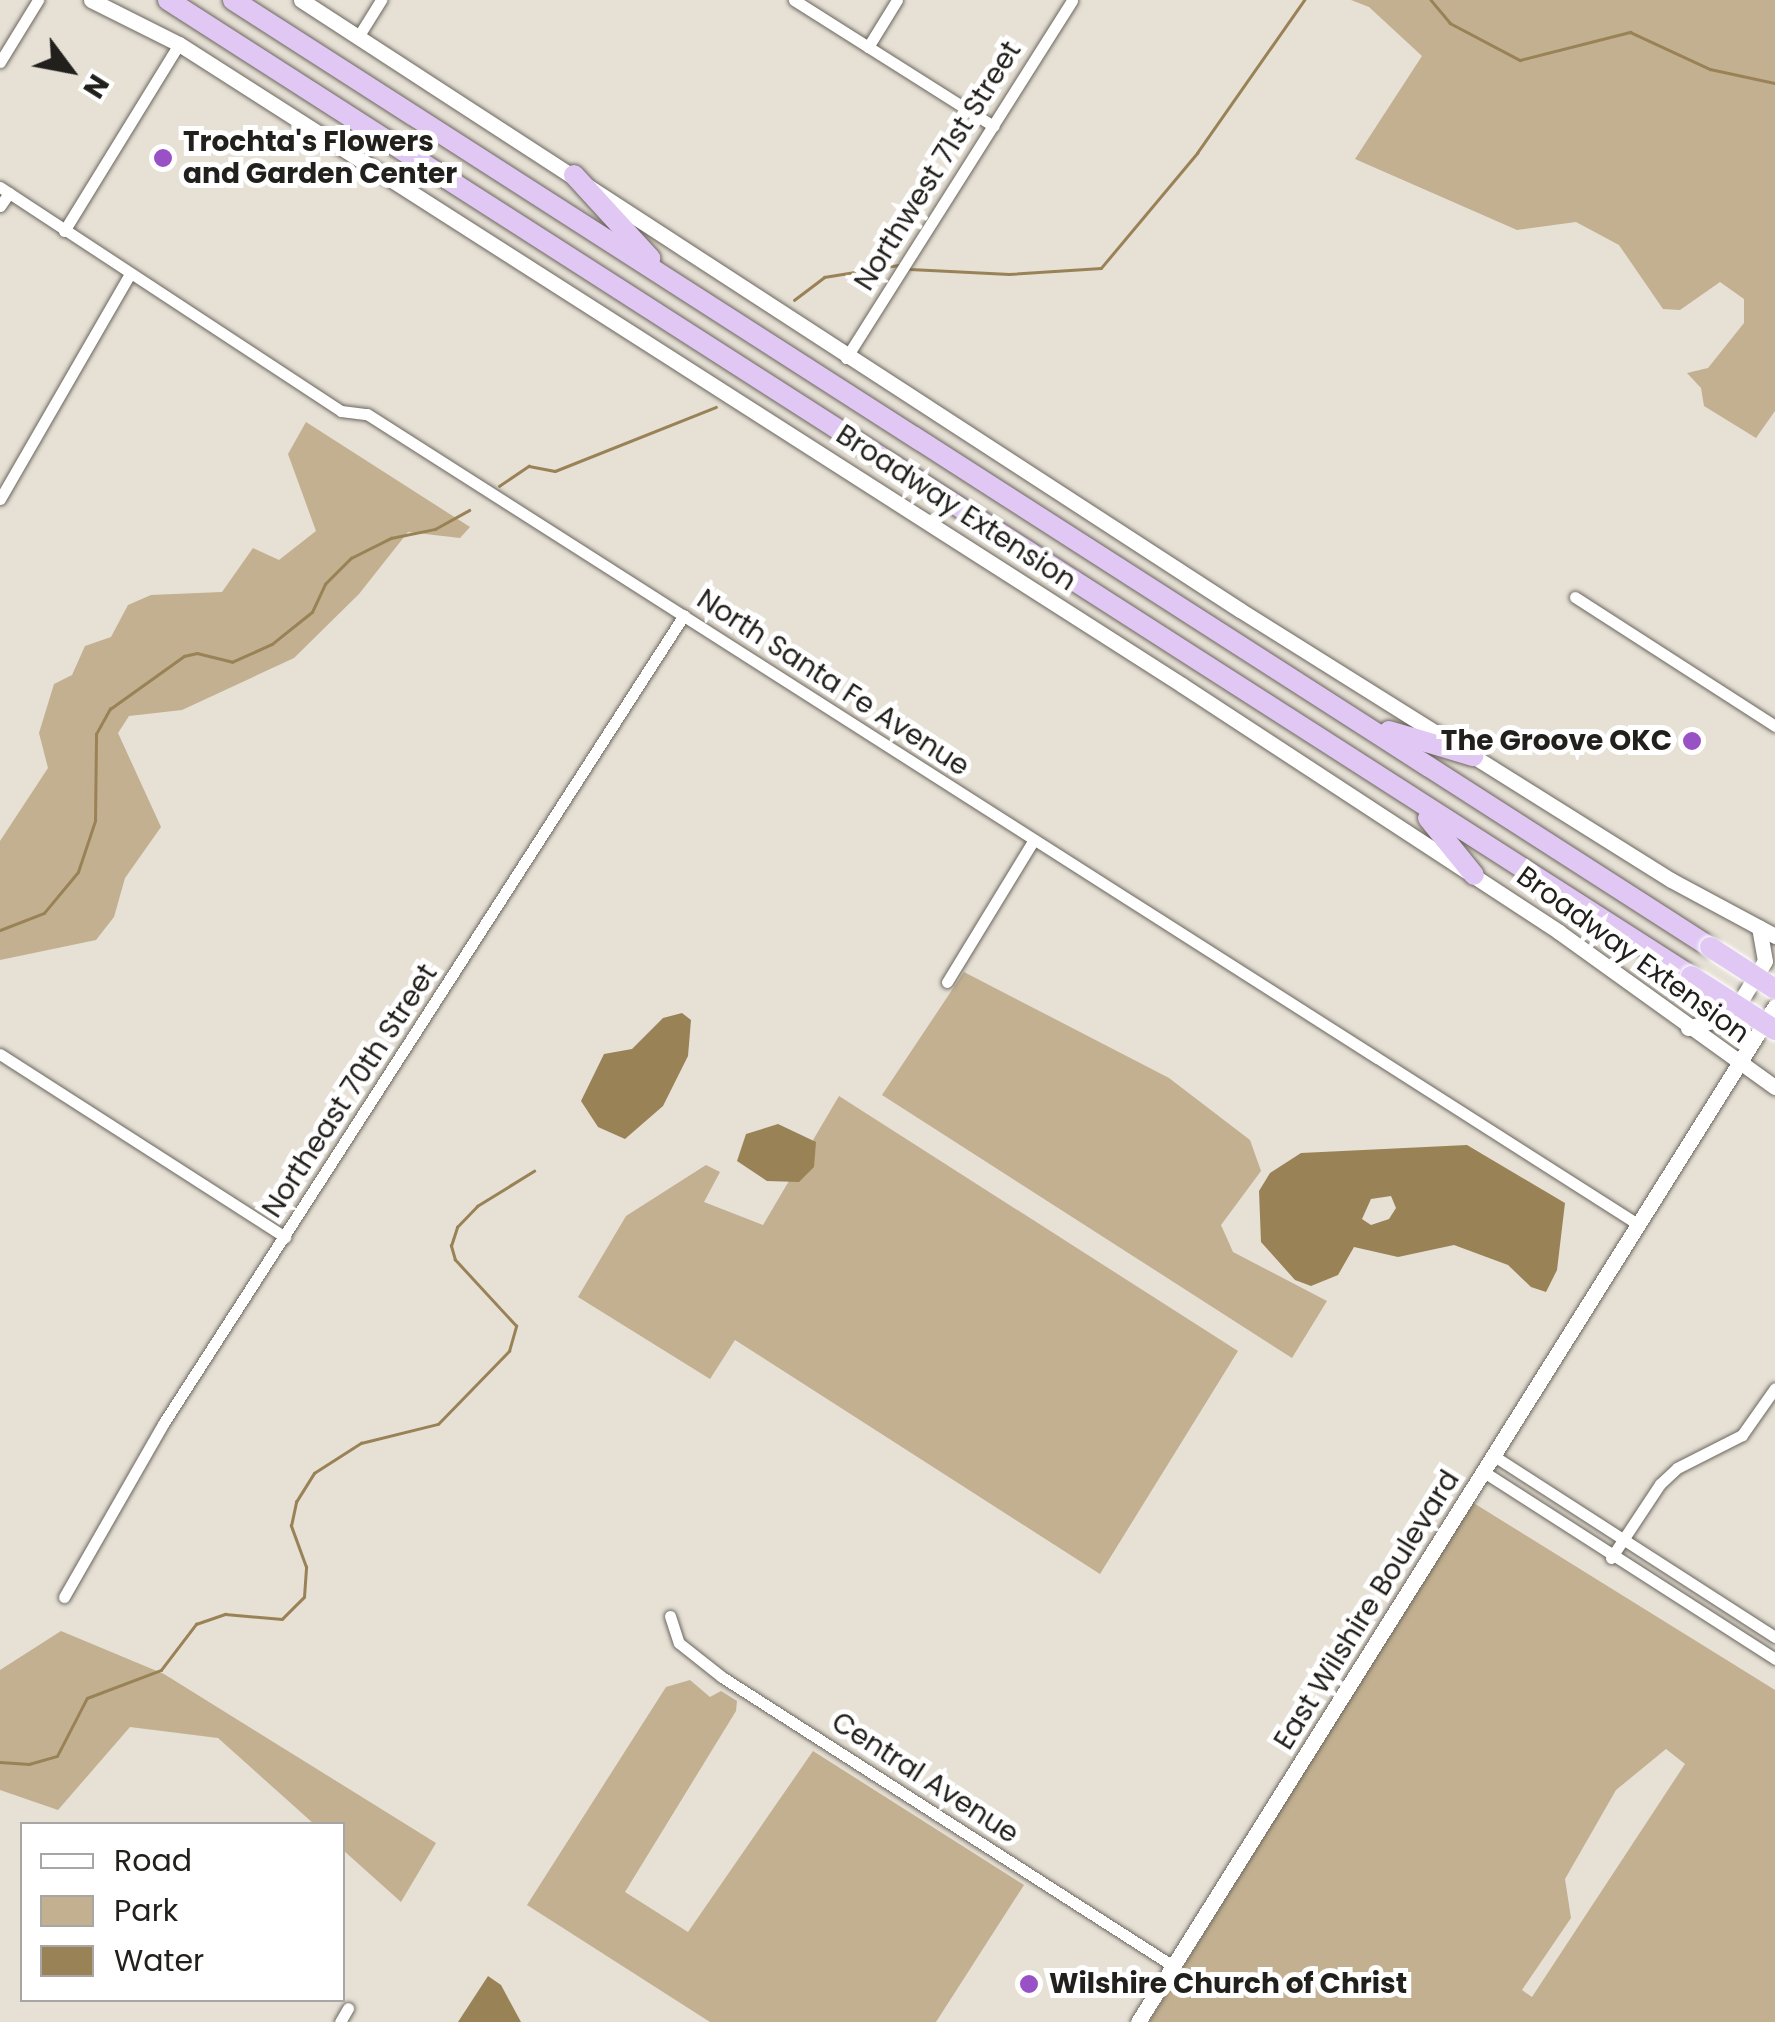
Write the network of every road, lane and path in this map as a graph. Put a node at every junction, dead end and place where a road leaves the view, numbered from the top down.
1 (38, 0) edge
2 (90, 0) edge
3 (168, 0) edge
4 (232, 0) edge
5 (301, 0) edge
6 (381, 0) edge
7 (794, 0) edge
8 (898, 0) edge
9 (1072, 0) edge
10 (358, 37) junction
11 (179, 44) junction
12 (868, 47) junction
13 (0, 62) edge
14 (993, 126) junction
15 (574, 175) junction
16 (4, 190) edge
17 (0, 206) edge
18 (64, 231) junction
19 (129, 276) junction
20 (668, 278) junction
21 (846, 358) junction
22 (0, 499) edge
23 (1575, 597) dead end
24 (684, 615) junction
25 (1364, 724) junction
26 (1775, 726) edge
27 (1474, 756) junction
28 (1414, 802) junction
29 (1032, 843) junction
30 (1474, 875) junction
31 (1759, 928) junction
32 (1775, 936) edge
33 (947, 982) dead end
34 (1775, 989) edge
35 (1775, 1006) edge
36 (1688, 1028) junction
37 (1775, 1030) edge
38 (0, 1054) edge
39 (1738, 1066) junction
40 (1775, 1087) edge
41 (1639, 1225) junction
42 (284, 1236) junction
43 (1775, 1388) edge
44 (1494, 1456) junction
45 (1484, 1472) junction
46 (1622, 1540) junction
47 (1611, 1558) junction
48 (64, 1597) dead end
49 (670, 1616) dead end
50 (1775, 1638) edge
51 (1775, 1659) edge
52 (1174, 1966) junction
53 (348, 2008) dead end
54 (340, 2022) edge
55 (1138, 2022) edge

1 - 13 street
2 - 11 main road, Broadway Extension
3 - 28 highway, Broadway Extension
4 - 20 highway, Broadway Extension
5 - 10 main road
6 - 10 street
7 - 12 street
8 - 12 street
9 - 14 street, Northwest 71st Street
10 - 15 main road
11 - 18 street
11 - 30 main road, Broadway Extension
12 - 14 street
14 - 21 street, Northwest 71st Street
15 - 20 highway
15 - 21 main road
16 - 17 street
16 - 18 street, North Santa Fe Avenue
18 - 19 street, North Santa Fe Avenue
19 - 22 street
19 - 24 street, North Santa Fe Avenue
20 - 25 highway, Broadway Extension
21 - 27 main road
23 - 26 street
24 - 29 street, North Santa Fe Avenue
24 - 42 street, Northeast 70th Street
25 - 27 highway
25 - 34 highway, Broadway Extension, bridge
27 - 31 main road
28 - 30 highway
28 - 37 highway, Broadway Extension, bridge
29 - 33 street
29 - 41 street, North Santa Fe Avenue
30 - 36 main road, Broadway Extension
31 - 32 main road
31 - 36 main road
35 - 39 main road, East Wilshire Boulevard
36 - 39 main road, Broadway Extension
38 - 42 street
39 - 40 main road, Broadway Extension
39 - 41 main road, East Wilshire Boulevard
41 - 44 main road, East Wilshire Boulevard
42 - 48 street, Northeast 70th Street
43 - 46 street
44 - 45 main road, East Wilshire Boulevard
44 - 46 street
45 - 47 street
45 - 52 main road, East Wilshire Boulevard
46 - 47 street
46 - 50 street
47 - 51 street
49 - 52 street, Central Avenue
52 - 55 main road, East Wilshire Boulevard
53 - 54 street

